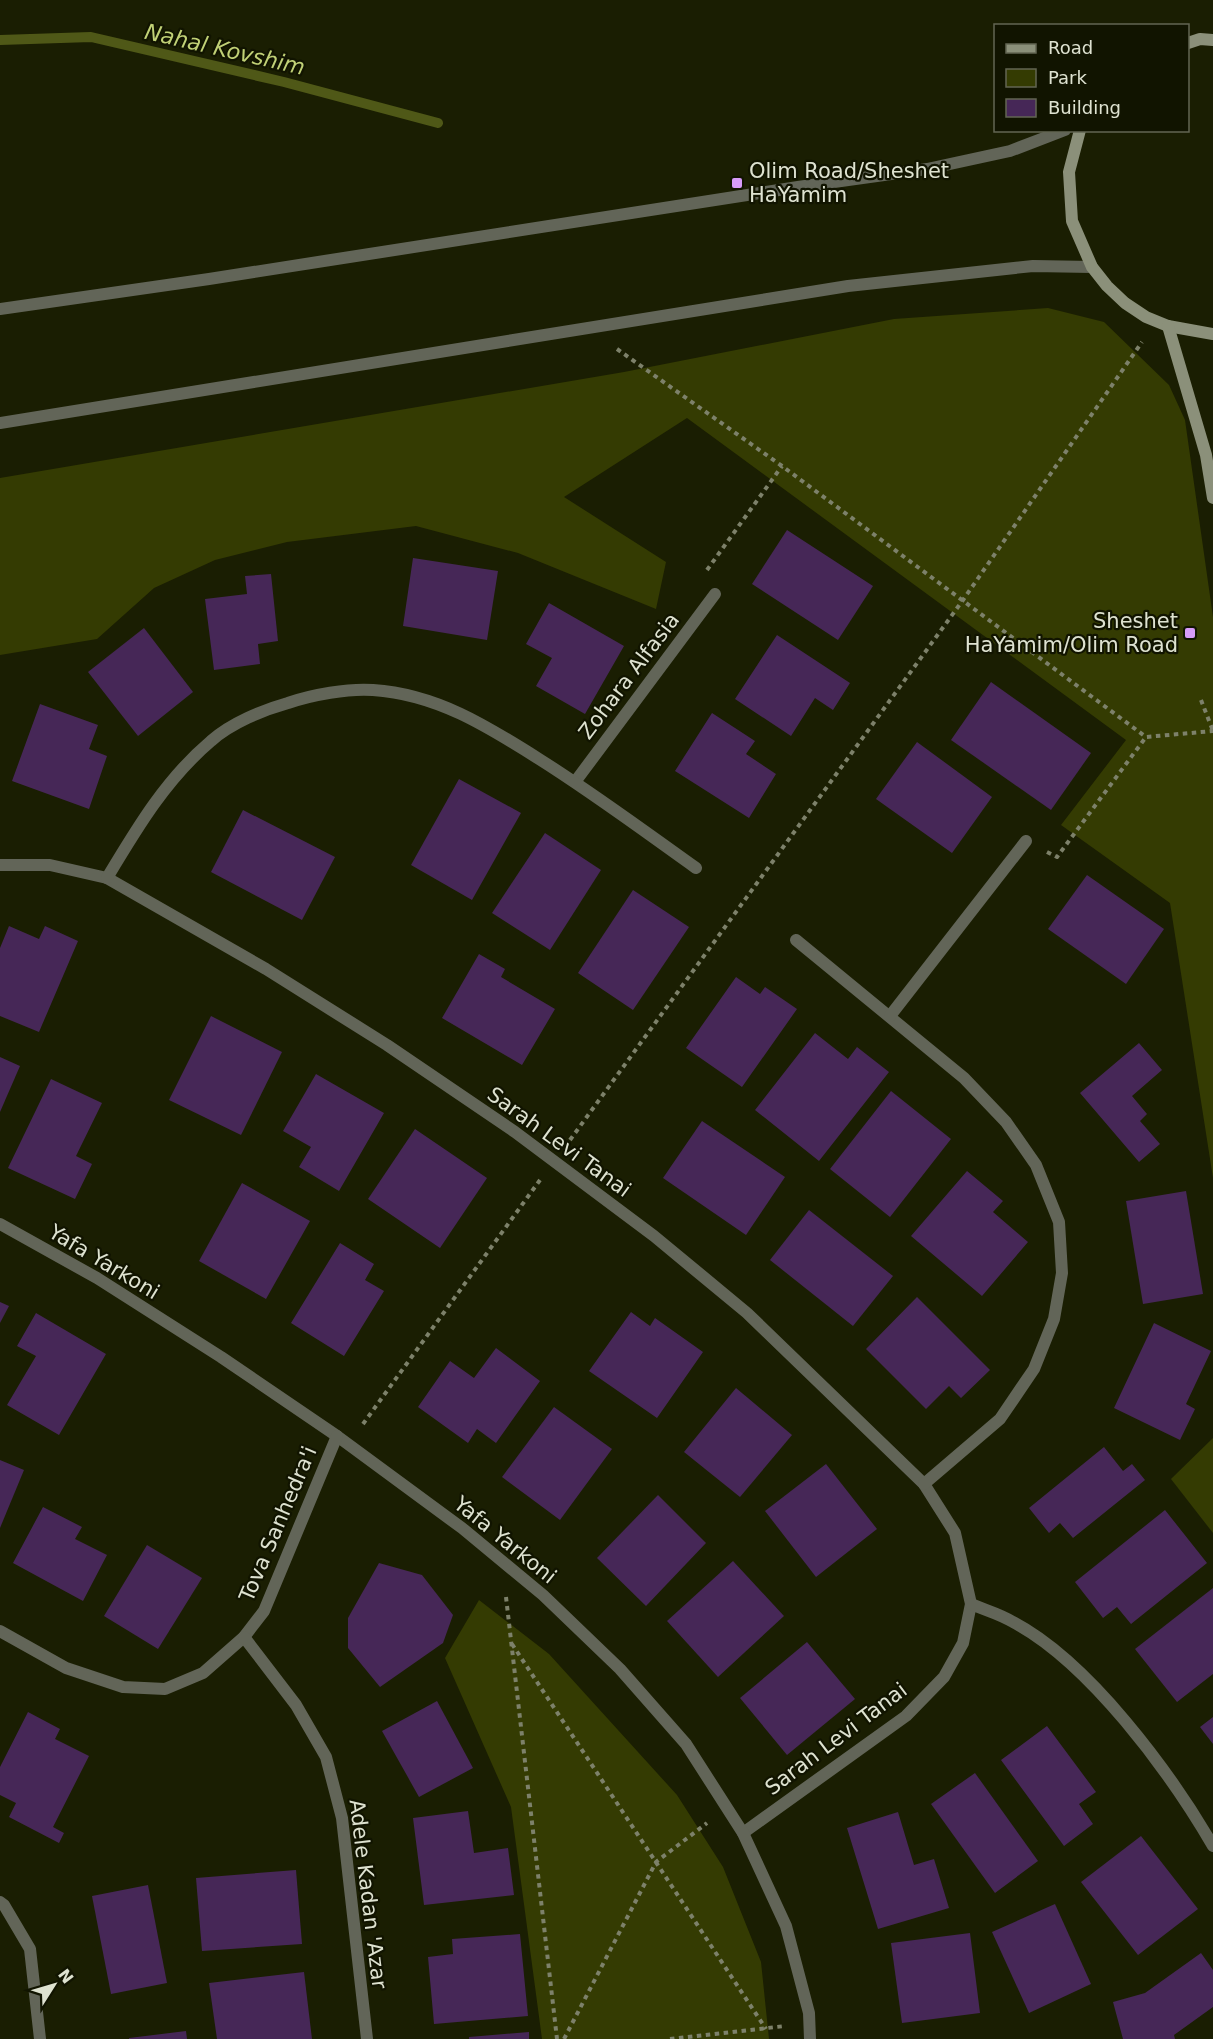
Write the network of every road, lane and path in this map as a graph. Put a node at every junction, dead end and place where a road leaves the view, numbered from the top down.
1 (1213, 40) edge
2 (1189, 43) edge
3 (1060, 132) edge
4 (1079, 132) edge
5 (1092, 267) junction
6 (0, 309) edge
7 (1156, 321) junction
8 (1168, 326) junction
9 (587, 328) junction
10 (1213, 334) edge
11 (0, 423) edge
12 (782, 466) junction
13 (1213, 498) edge
14 (715, 594) joint
15 (963, 600) junction
16 (1201, 700) dead end
17 (1213, 731) edge
18 (1146, 737) junction
19 (575, 782) junction
20 (1026, 841) joint
21 (0, 865) edge
22 (696, 868) dead end
23 (107, 878) junction
24 (796, 940) dead end
25 (890, 1016) junction
26 (554, 1161) junction
27 (0, 1224) edge
28 (337, 1436) junction
29 (348, 1444) junction
30 (924, 1484) junction
31 (502, 1561) junction
32 (971, 1604) junction
33 (0, 1630) edge
34 (244, 1637) junction
35 (511, 1643) junction
36 (727, 1808) junction
37 (743, 1833) junction
38 (1213, 1846) edge
39 (656, 1862) junction
40 (0, 1902) edge
41 (809, 2023) junction
42 (766, 2028) junction
43 (40, 2039) edge
44 (367, 2039) edge
45 (557, 2039) edge
46 (564, 2039) edge
47 (670, 2039) edge
48 (810, 2039) edge

1 - 2 main road
3 - 6 street
4 - 5 main road
5 - 7 main road
5 - 9 street
7 - 8 main road
7 - 15 path
8 - 10 main road
8 - 13 main road
9 - 11 street
9 - 12 path
12 - 14 path
12 - 15 path
14 - 19 street, Zohara Alfasia
15 - 18 path
15 - 26 path
16 - 17 path
17 - 18 path
18 - 20 path
19 - 22 street
19 - 23 street
20 - 25 street
21 - 23 street, Sarah Levi Tanai
23 - 26 street, Sarah Levi Tanai
24 - 25 street
25 - 30 street
26 - 29 path
26 - 30 street, Sarah Levi Tanai
27 - 28 street, Yafa Yarkoni
28 - 29 street, Yafa Yarkoni
28 - 34 street, Tova Sanhedra'i
29 - 31 street, Yafa Yarkoni
30 - 32 street, Sarah Levi Tanai
31 - 35 path
31 - 36 street, Yafa Yarkoni
32 - 37 street, Sarah Levi Tanai
32 - 38 street
33 - 34 street, Tova Sanhedra'i
34 - 44 street, Adele Kadan 'Azar
35 - 39 path
35 - 45 path
36 - 37 street, Yafa Yarkoni
36 - 39 path
37 - 41 street, Yafa Yarkoni
39 - 42 path
39 - 46 path
40 - 43 street
41 - 42 path
41 - 48 street, Yafa Yarkoni
42 - 47 path

